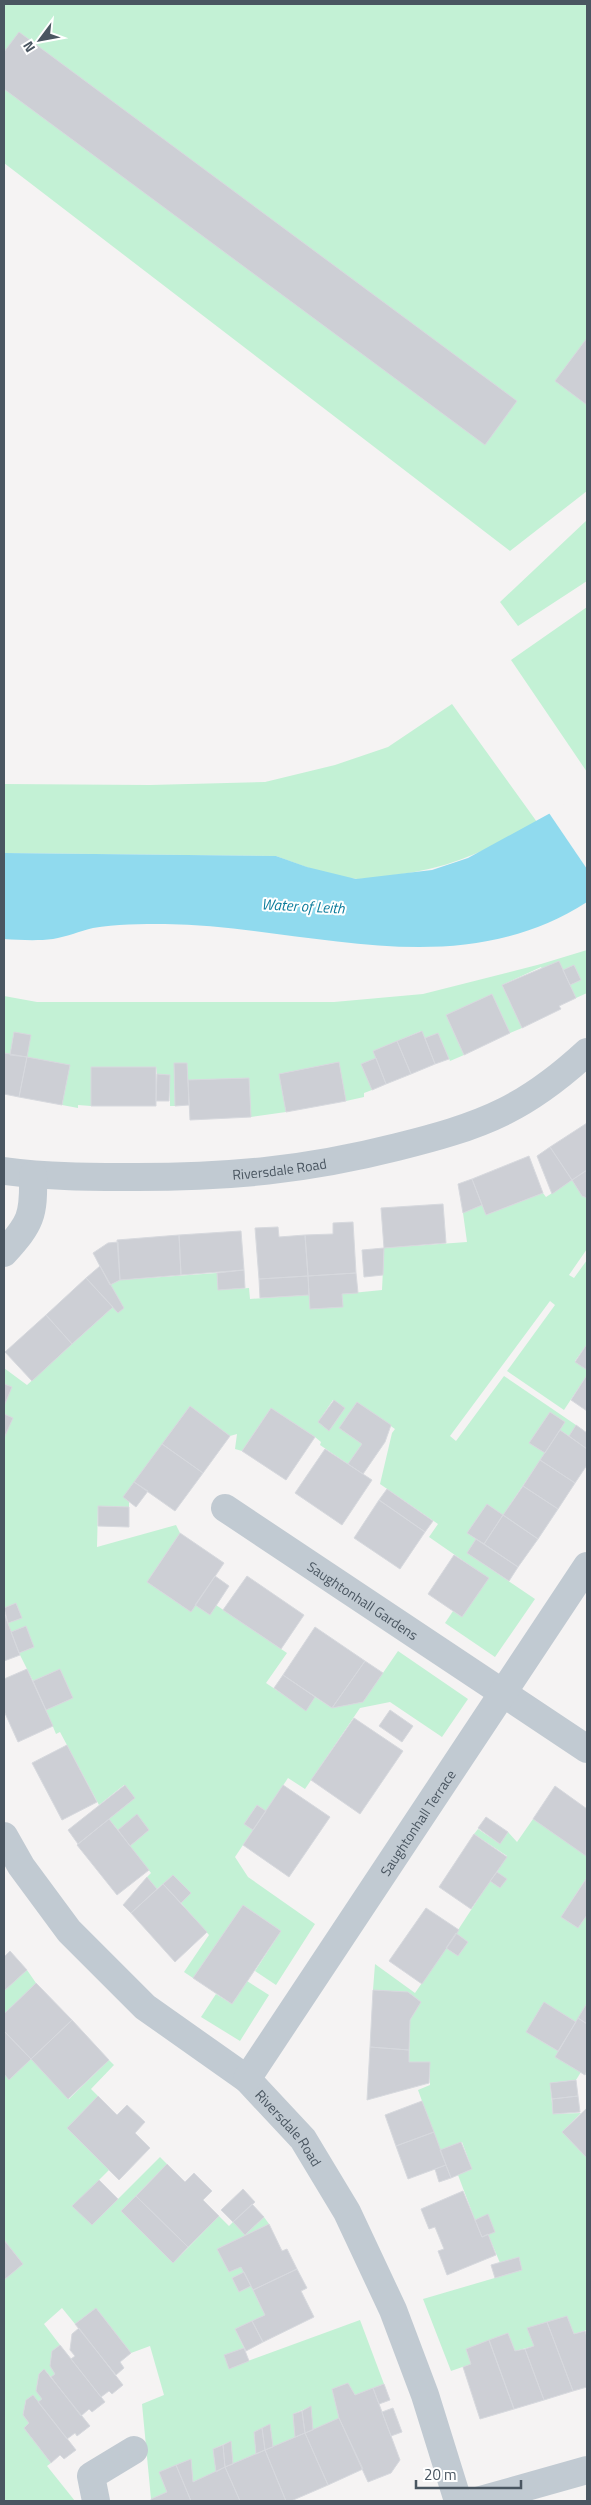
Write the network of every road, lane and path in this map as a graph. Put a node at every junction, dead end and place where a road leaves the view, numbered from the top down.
1 (587, 1052) edge
2 (4, 1170) edge
3 (33, 1175) junction
4 (4, 1253) edge
5 (225, 1508) dead end
6 (587, 1566) edge
7 (502, 1692) junction
8 (587, 1749) edge
9 (4, 1836) edge
10 (247, 2079) junction
11 (134, 2450) dead end
12 (587, 2470) edge
13 (96, 2501) edge
14 (458, 2501) edge
15 (477, 2501) edge

1 - 3 street, Riversdale Road
2 - 3 street, Riversdale Road
3 - 4 street
5 - 7 street, Saughtonhall Gardens
6 - 7 street, Saughtonhall Terrace
7 - 8 street, Saughtonhall Gardens
7 - 10 street, Saughtonhall Terrace
9 - 10 street, Riversdale Road
10 - 14 street, Riversdale Road
11 - 13 street
12 - 15 street

